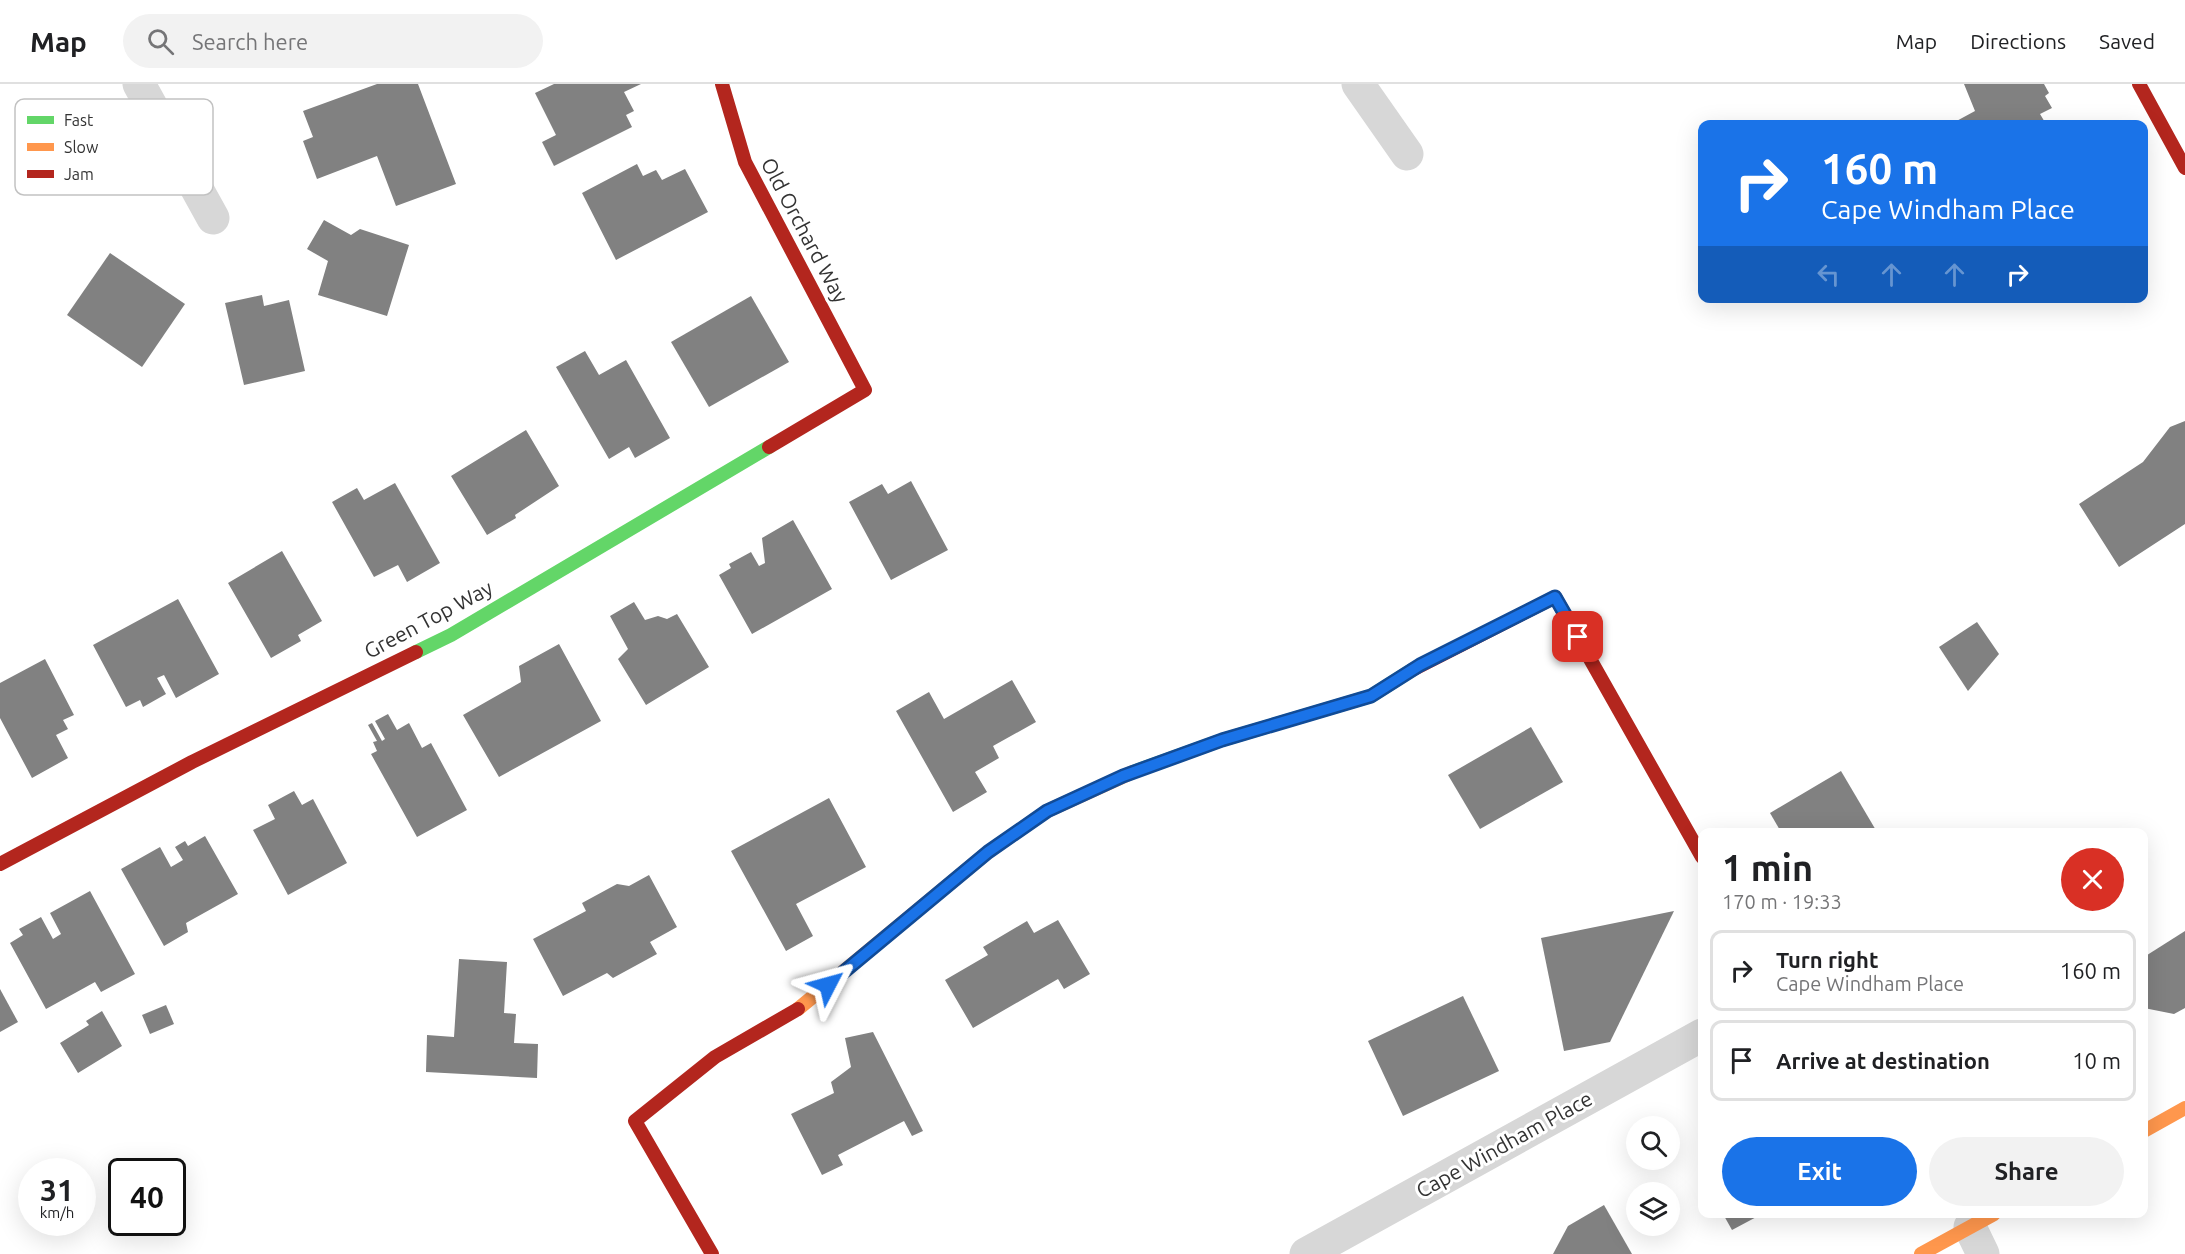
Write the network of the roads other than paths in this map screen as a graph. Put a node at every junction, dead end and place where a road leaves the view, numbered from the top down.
1 (139, 84) edge
2 (722, 84) edge
3 (1358, 84) edge
4 (2139, 84) edge
5 (147, 99) edge
6 (1407, 154) dead end
7 (2185, 168) edge
8 (200, 195) edge
9 (213, 218) dead end
10 (865, 390) joint
11 (1698, 850) edge
12 (0, 864) edge
13 (1698, 1037) edge
14 (2185, 1108) edge
15 (2148, 1129) edge
16 (1982, 1231) edge
17 (712, 1254) edge
18 (1306, 1254) edge
19 (1921, 1254) edge

1 - 5 street
2 - 10 street, Old Orchard Way
3 - 6 street
4 - 7 street
8 - 9 street
10 - 12 street, Green Top Way
11 - 17 street
13 - 18 street, Cape Windham Place
14 - 15 street
16 - 19 street

